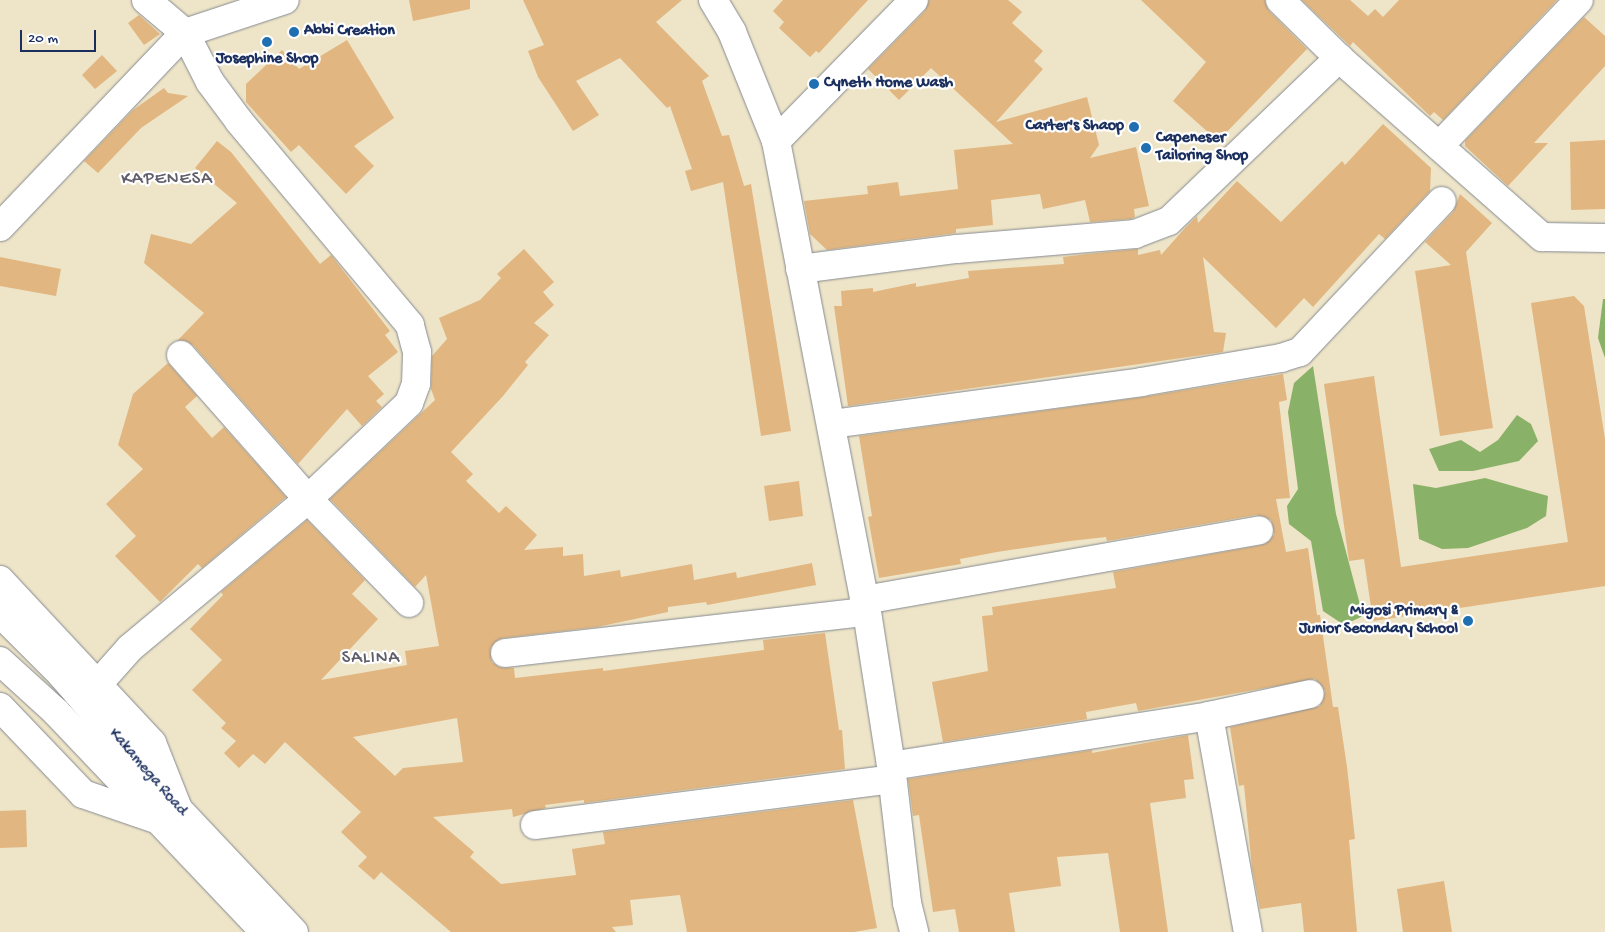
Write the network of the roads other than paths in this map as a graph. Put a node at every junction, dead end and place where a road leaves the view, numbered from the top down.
1 (146, 0) edge
2 (285, 0) edge
3 (713, 0) edge
4 (914, 0) edge
5 (1280, 0) edge
6 (1579, 0) edge
7 (185, 33) junction
8 (1339, 58) junction
9 (776, 141) junction
10 (1439, 146) junction
11 (1442, 201) dead end
12 (0, 226) edge
13 (1605, 238) edge
14 (800, 269) junction
15 (181, 355) dead end
16 (832, 424) junction
17 (308, 498) junction
18 (1260, 530) dead end
19 (0, 580) edge
20 (409, 604) dead end
21 (866, 606) junction
22 (0, 614) edge
23 (505, 653) dead end
24 (0, 661) edge
25 (98, 684) junction
26 (1310, 694) dead end
27 (0, 706) edge
28 (1209, 716) junction
29 (892, 773) junction
30 (170, 815) junction
31 (535, 825) dead end
32 (265, 932) edge
33 (294, 932) edge
34 (914, 932) edge
35 (1248, 932) edge

1 - 7 main road
2 - 7 main road
3 - 9 main road
4 - 9 main road
5 - 8 main road
6 - 10 main road
7 - 12 main road
7 - 17 main road
8 - 10 main road
8 - 14 main road
9 - 14 main road
10 - 13 main road
11 - 16 main road
14 - 16 main road
15 - 17 main road
16 - 21 main road
17 - 20 main road
17 - 25 main road
18 - 21 main road
19 - 25 main road
21 - 23 main road
21 - 29 main road
22 - 30 main road, Kakamega Road
24 - 30 main road, Kakamega Road
25 - 30 main road
26 - 28 main road
27 - 30 main road
28 - 29 main road
28 - 35 main road
29 - 31 main road
29 - 34 main road
30 - 32 main road, Kakamega Road
30 - 33 main road, Kakamega Road

